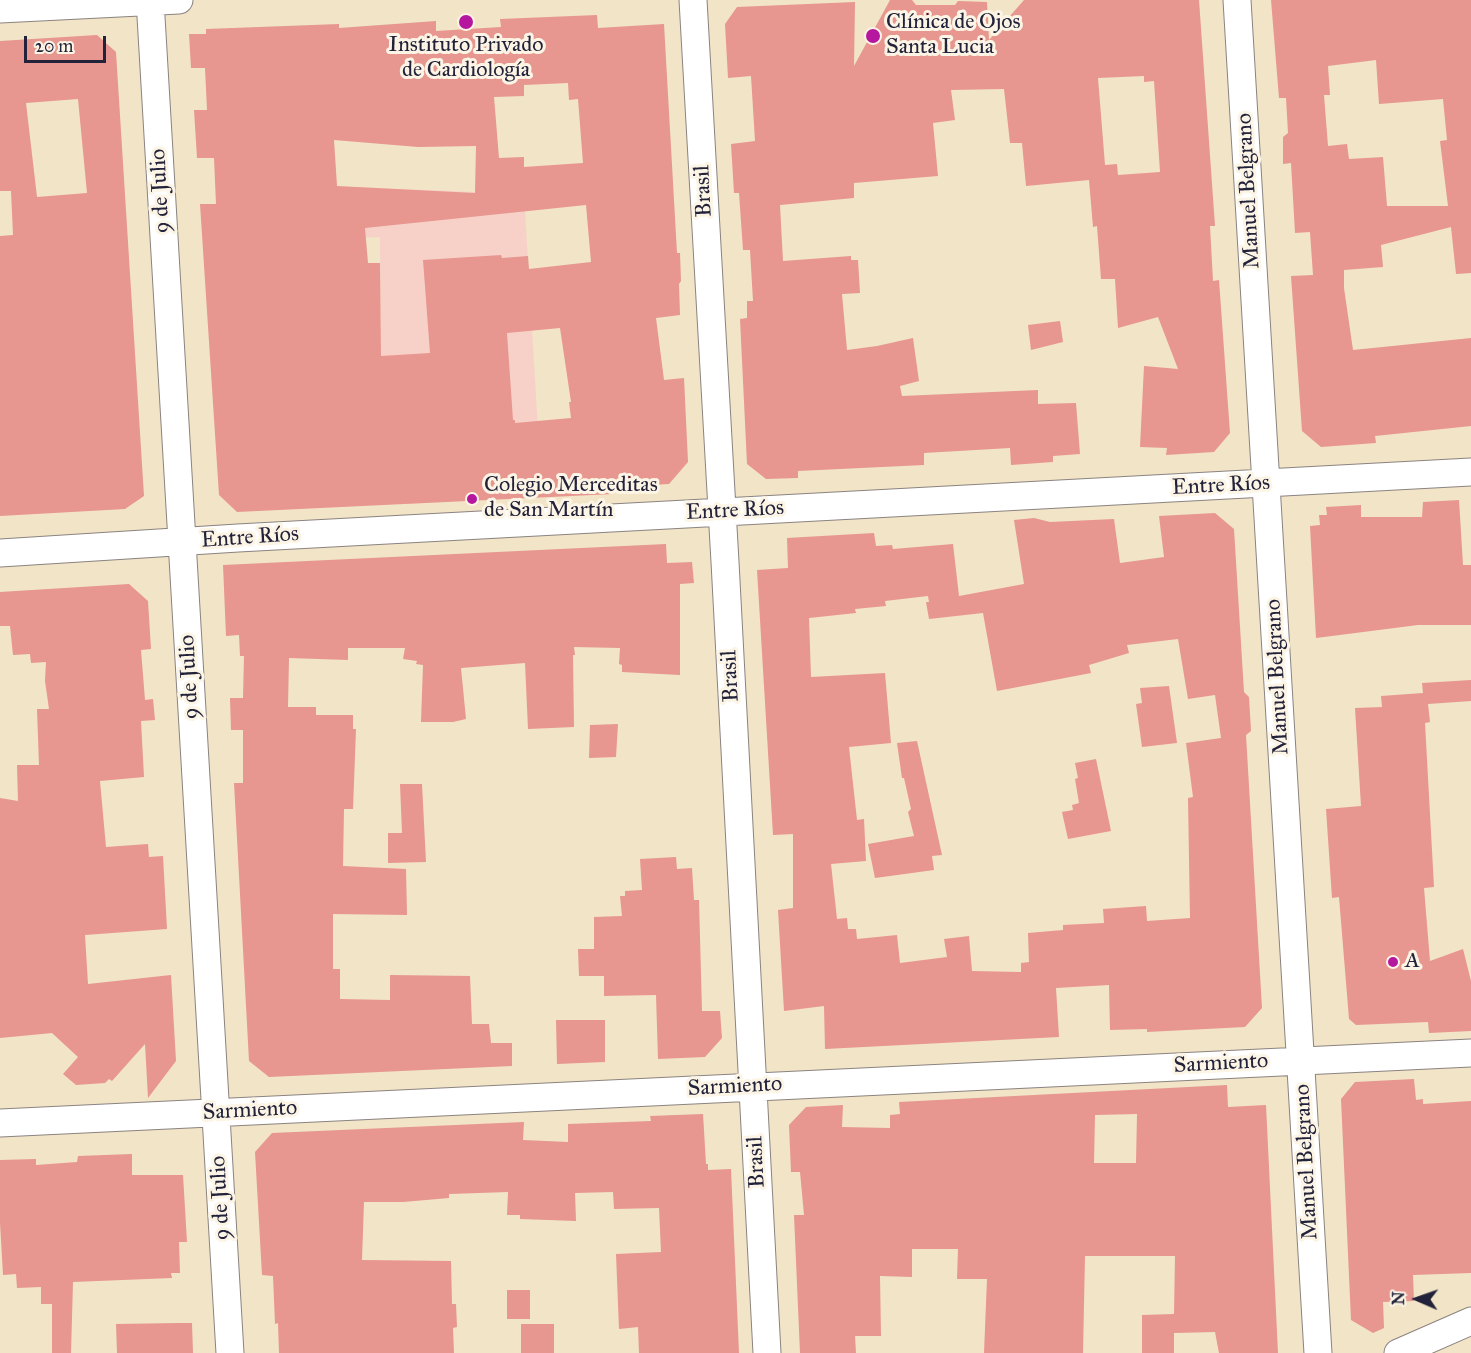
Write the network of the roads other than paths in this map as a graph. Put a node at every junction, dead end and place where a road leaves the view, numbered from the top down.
1 (179, 0) edge
2 (693, 0) edge
3 (1237, 0) edge
4 (150, 1) edge
5 (0, 9) edge
6 (1471, 472) edge
7 (1266, 483) junction
8 (723, 512) junction
9 (182, 542) junction
10 (0, 553) edge
11 (1471, 1053) edge
12 (1301, 1060) junction
13 (753, 1086) junction
14 (216, 1113) junction
15 (0, 1123) edge
16 (1471, 1321) edge
17 (230, 1353) edge
18 (766, 1353) edge
19 (1318, 1353) edge
20 (1398, 1353) edge

1 - 4 street
2 - 8 street, Brasil
3 - 7 street, Manuel Belgrano
4 - 5 street
4 - 9 street, 9 de Julio
6 - 7 street, Entre Ríos
7 - 8 street, Entre Ríos
7 - 12 street, Manuel Belgrano
8 - 9 street, Entre Ríos
8 - 13 street, Brasil
9 - 10 street, Entre Ríos
9 - 14 street, 9 de Julio
11 - 12 street, Sarmiento
12 - 13 street, Sarmiento
12 - 19 street, Manuel Belgrano
13 - 14 street, Sarmiento
13 - 18 street, Brasil
14 - 15 street, Sarmiento
14 - 17 street, 9 de Julio
16 - 20 street

